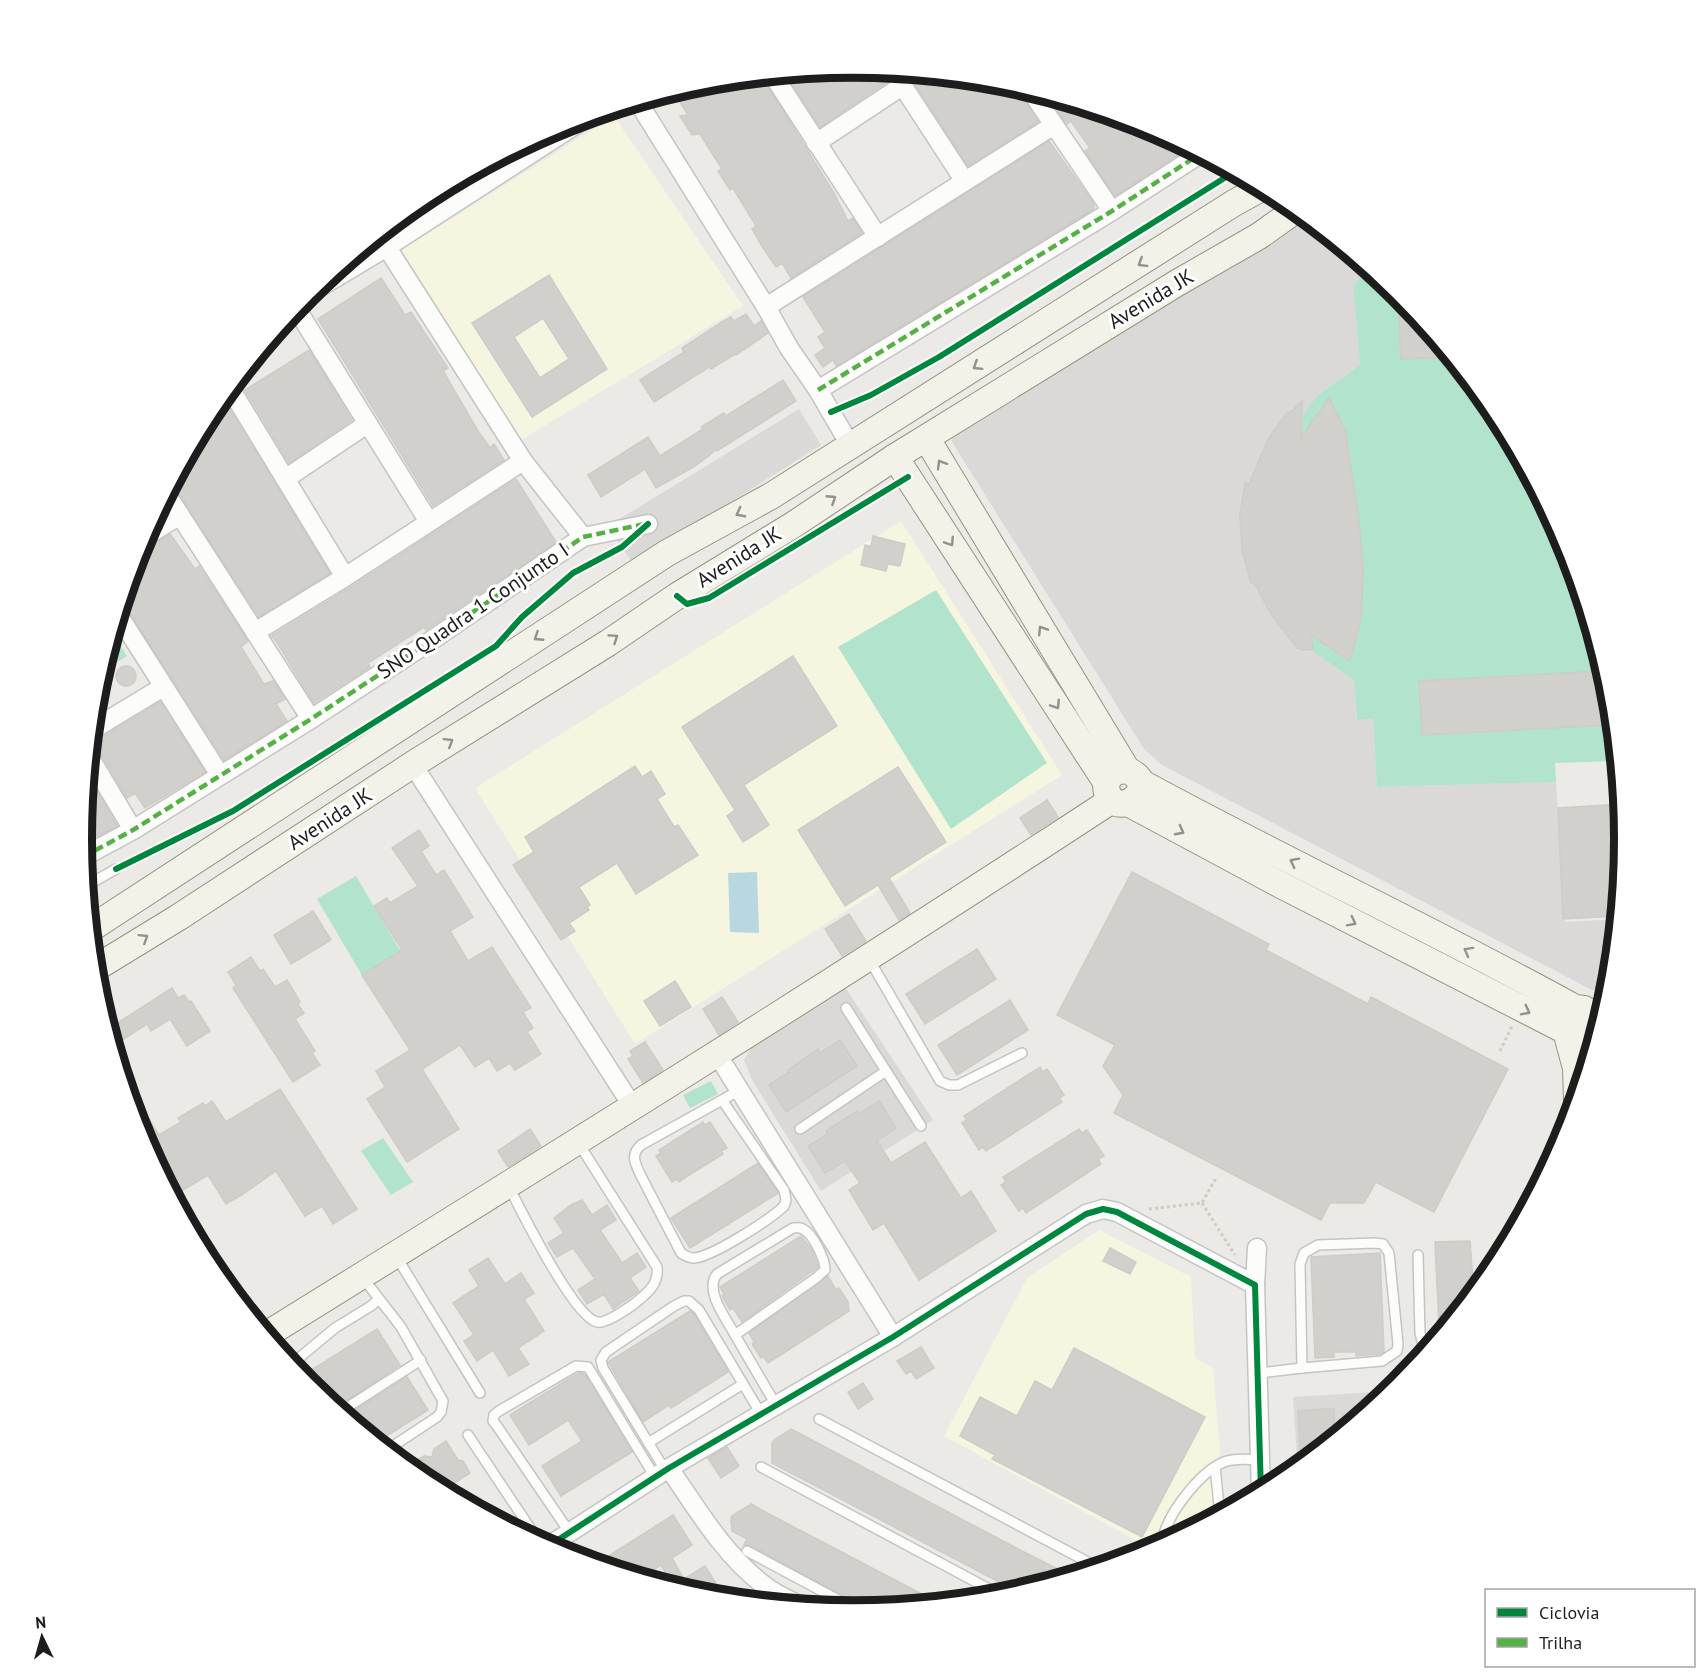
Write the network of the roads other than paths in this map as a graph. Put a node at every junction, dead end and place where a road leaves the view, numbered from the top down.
1 (898, 79) edge
2 (897, 80) edge
3 (778, 83) edge
4 (1039, 101) edge
5 (642, 108) edge
6 (1054, 125) junction
7 (816, 143) junction
8 (1193, 159) edge
9 (487, 173) edge
10 (964, 180) junction
11 (471, 182) edge
12 (1254, 192) edge
13 (1234, 203) junction
14 (1112, 211) junction
15 (1289, 215) edge
16 (1259, 236) junction
17 (878, 237) junction
18 (383, 241) edge
19 (1167, 247) junction
20 (1188, 278) junction
21 (766, 307) junction
22 (301, 316) edge
23 (818, 390) junction
24 (235, 396) edge
25 (367, 424) junction
26 (927, 439) junction
27 (850, 445) junction
28 (895, 458) junction
29 (523, 461) junction
30 (285, 479) junction
31 (771, 496) junction
32 (962, 498) junction
33 (172, 502) edge
34 (180, 514) junction
35 (934, 517) junction
36 (429, 522) junction
37 (648, 524) dead end
38 (793, 525) junction
39 (160, 527) edge
40 (583, 537) junction
41 (345, 576) junction
42 (124, 623) edge
43 (255, 632) junction
44 (163, 687) junction
45 (311, 719) junction
46 (102, 724) edge
47 (413, 765) junction
48 (96, 768) edge
49 (220, 776) junction
50 (1123, 787) junction
51 (133, 830) junction
52 (92, 852) edge
53 (116, 869) dead end
54 (94, 882) edge
55 (153, 890) junction
56 (179, 917) junction
57 (98, 924) edge
58 (868, 957) junction
59 (103, 963) edge
60 (846, 1008) dead end
61 (1586, 1023) edge
62 (1022, 1053) dead end
63 (717, 1054) junction
64 (886, 1071) junction
65 (1576, 1079) edge
66 (740, 1090) junction
67 (722, 1100) junction
68 (633, 1107) junction
69 (921, 1126) dead end
70 (800, 1129) dead end
71 (577, 1142) junction
72 (508, 1185) junction
73 (1257, 1248) dead end
74 (395, 1255) junction
75 (1418, 1255) dead end
76 (361, 1276) junction
77 (1255, 1285) junction
78 (379, 1299) junction
79 (272, 1331) edge
80 (735, 1335) junction
81 (893, 1337) junction
82 (1424, 1344) edge
83 (299, 1358) dead end
84 (421, 1359) junction
85 (1302, 1368) junction
86 (1259, 1373) junction
87 (743, 1384) junction
88 (480, 1392) dead end
89 (346, 1408) edge
90 (769, 1409) junction
91 (819, 1419) dead end
92 (468, 1435) dead end
93 (648, 1443) junction
94 (393, 1446) edge
95 (1260, 1460) junction
96 (761, 1467) dead end
97 (1215, 1467) junction
98 (663, 1472) junction
99 (1261, 1483) edge
100 (1219, 1507) edge
101 (530, 1528) edge
102 (1164, 1534) edge
103 (560, 1539) edge
104 (747, 1551) dead end
105 (1090, 1563) edge
106 (988, 1588) edge
107 (784, 1597) edge
108 (839, 1600) edge

1 - 10 street
2 - 7 street
3 - 7 street
4 - 6 street
5 - 21 street
6 - 10 street
6 - 14 street
7 - 17 street
8 - 14 street
9 - 11 street
10 - 17 street
11 - 18 street
12 - 13 main road, Avenida JK
13 - 16 main road
13 - 19 main road, Avenida JK
14 - 23 street
15 - 16 main road, Avenida JK
16 - 20 main road, Avenida JK
17 - 21 street
18 - 29 street, SNO Quadra 1 Conjunto I
19 - 20 main road
19 -> 27 main road, Avenida JK
20 - 26 main road, Avenida JK
21 - 23 street
22 - 25 street
23 - 27 street
24 - 30 street
25 - 30 street
25 - 36 street
26 - 28 main road, Avenida JK
32 -> 26 main road
27 - 31 main road, Avenida JK
28 - 35 main road
38 -> 28 main road, Avenida JK
29 - 36 street
29 - 40 street, SNO Quadra 1 Conjunto I
30 - 41 street
31 - 38 main road
31 -> 55 main road, Avenida JK
32 - 35 main road
50 -> 32 main road
33 - 34 street
34 - 39 street
34 - 43 street
35 -> 50 main road
36 - 41 street
37 - 40 street
47 -> 38 main road, Avenida JK
40 - 45 street, SNO Quadra 1 Conjunto I
41 - 43 street
42 - 44 street
43 - 45 street
44 - 46 street
44 - 49 street
45 - 49 street, SNO Quadra 1 Conjunto I
47 - 56 main road, Avenida JK
47 - 68 street
48 - 51 street
49 - 51 street, SNO Quadra 1 Conjunto I
50 - 58 main road
61 -> 50 main road
50 -> 61 main road
51 - 52 street, SNO Quadra 1 Conjunto I
53 - 54 lane
55 - 56 main road
55 - 57 main road, Avenida JK
59 -> 56 main road, Avenida JK
58 - 62 lane
58 - 63 main road
60 - 64 lane
61 - 65 main road
63 - 66 street
63 - 68 main road
64 - 69 lane
64 - 70 lane
66 - 67 lane
66 - 81 street
67 - 67 lane
68 - 71 main road
71 - 72 main road
71 - 72 lane
72 - 74 main road
73 - 77 street
74 - 76 main road
74 - 88 lane
75 - 82 lane
76 - 78 lane
76 - 79 main road
77 - 81 street
77 - 86 street
78 - 83 lane
78 - 84 lane
80 - 80 lane
80 - 90 lane
81 - 90 street
84 - 89 lane
84 - 94 lane
85 - 85 lane
85 - 86 lane
86 - 95 street
87 - 90 lane
87 - 93 lane
87 - 93 lane
90 - 98 street
91 - 105 lane
92 - 101 lane
93 - 98 lane
95 - 97 lane
95 - 99 street
96 - 106 lane
97 - 100 lane
97 - 102 lane
98 - 103 street
98 - 103 lane
98 - 107 street
104 - 108 lane

